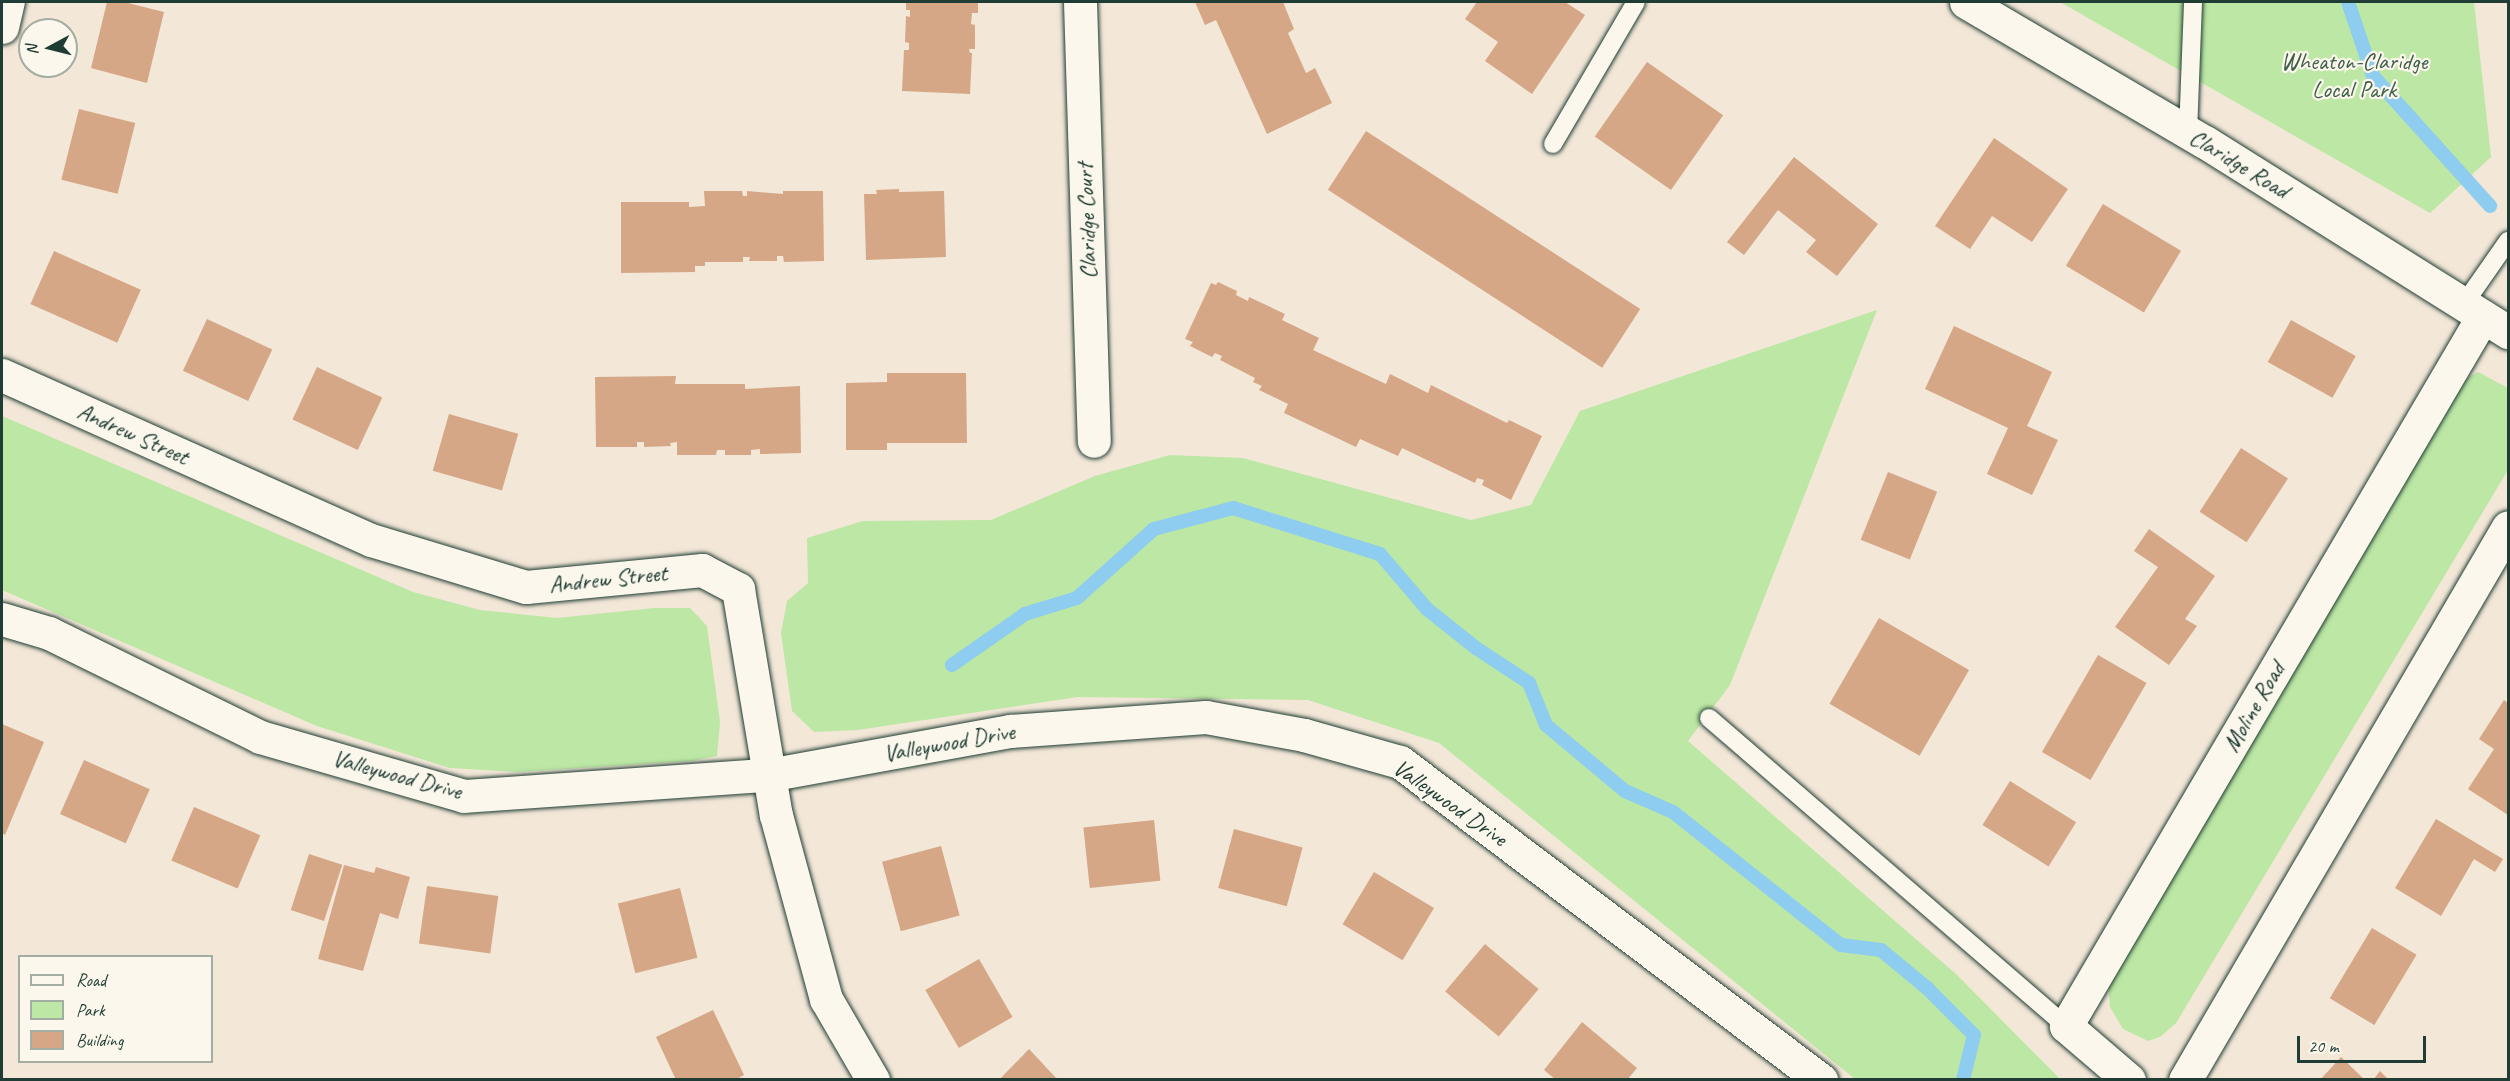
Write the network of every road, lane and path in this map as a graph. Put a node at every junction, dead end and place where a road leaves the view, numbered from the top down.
1 (8, 2) edge
2 (1080, 2) edge
3 (1636, 2) edge
4 (1966, 2) edge
5 (2193, 2) edge
6 (2, 27) edge
7 (2188, 133) junction
8 (1553, 144) dead end
9 (2508, 241) edge
10 (2485, 317) edge
11 (2, 375) edge
12 (1094, 441) dead end
13 (2508, 527) edge
14 (2, 619) edge
15 (1709, 718) dead end
16 (768, 775) junction
17 (2066, 1026) junction
18 (873, 1080) edge
19 (1821, 1080) edge
20 (2129, 1080) edge
21 (2185, 1080) edge

1 - 6 street
2 - 12 street, Claridge Court
3 - 8 lane
4 - 7 street, Claridge Road
5 - 7 lane
7 - 10 street, Claridge Road
9 - 10 lane
10 - 17 street, Moline Road
11 - 16 street, Andrew Street
13 - 21 street
14 - 16 street, Valleywood Drive
15 - 17 lane
16 - 18 street, Andrew Street
16 - 19 street, Valleywood Drive
17 - 20 street

